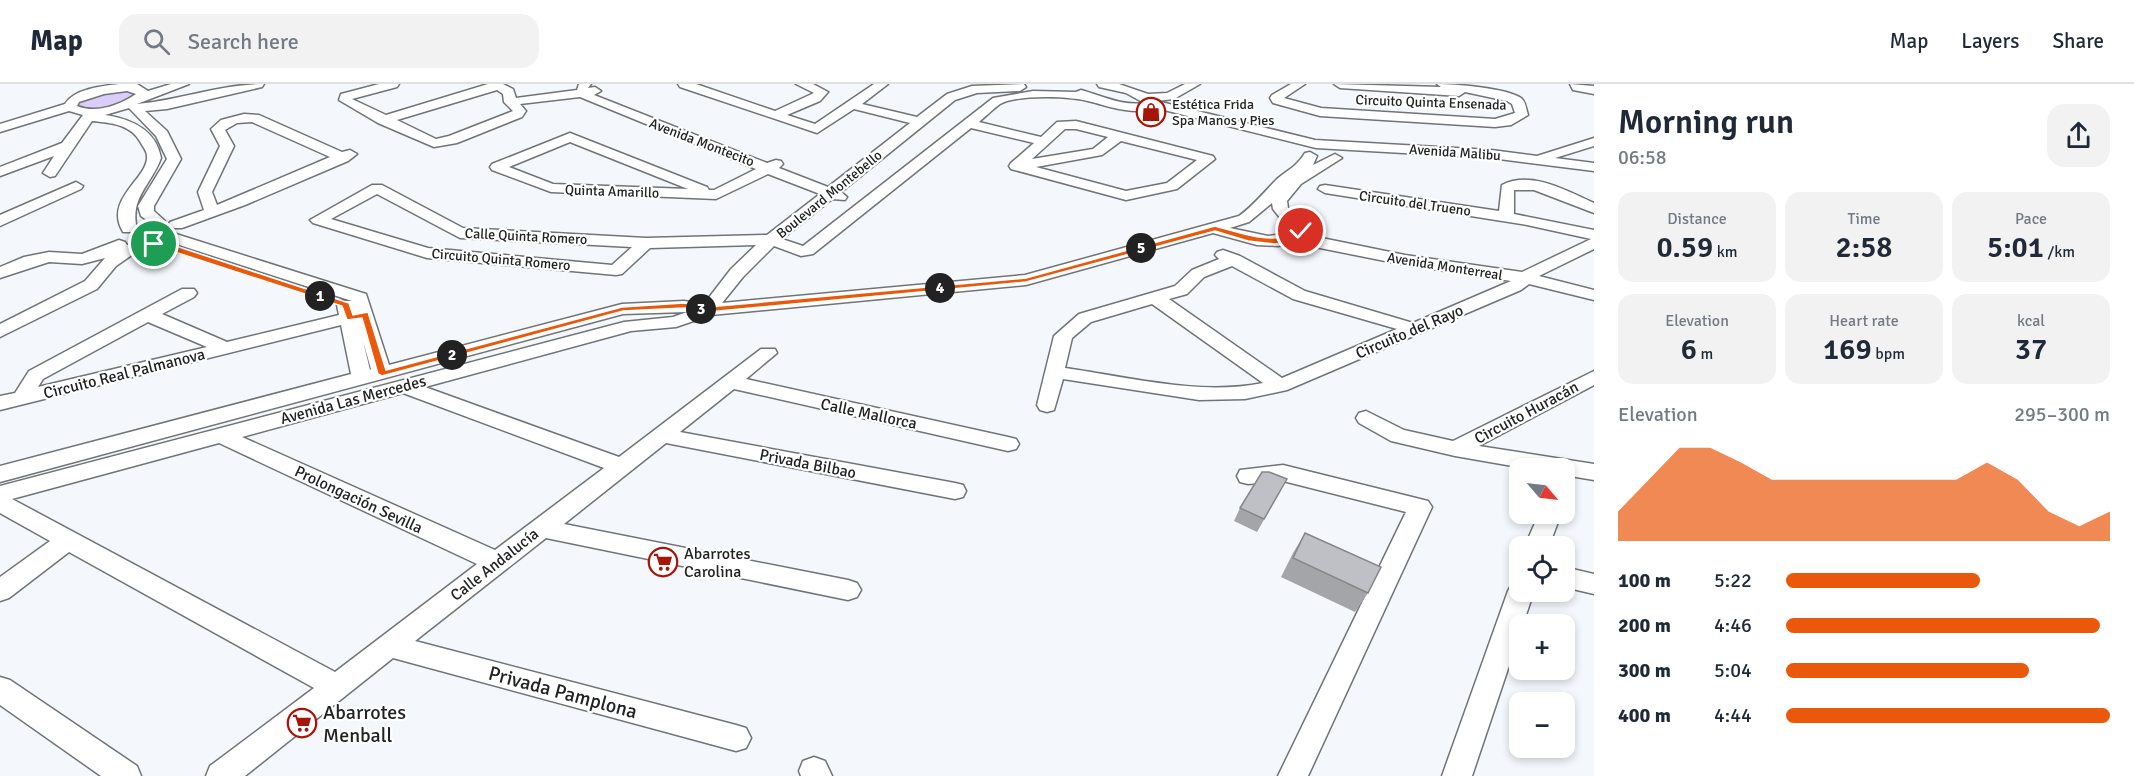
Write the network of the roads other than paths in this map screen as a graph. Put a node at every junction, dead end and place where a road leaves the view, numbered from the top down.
1 (69, 84) edge
2 (107, 84) edge
3 (152, 84) edge
4 (183, 84) edge
5 (258, 84) edge
6 (393, 84) edge
7 (684, 84) edge
8 (802, 84) edge
9 (882, 84) edge
10 (1103, 84) edge
11 (1163, 84) edge
12 (1194, 84) edge
13 (1299, 84) edge
14 (1340, 84) edge
15 (1443, 84) edge
16 (496, 85) edge
17 (1064, 85) edge
18 (1577, 86) edge
19 (603, 87) edge
20 (584, 88) edge
21 (1468, 89) junction
22 (1594, 90) edge
23 (82, 96) junction
24 (132, 97) junction
25 (863, 97) junction
26 (1095, 98) junction
27 (1143, 101) junction
28 (510, 102) junction
29 (852, 105) junction
30 (70, 107) junction
31 (92, 114) junction
32 (776, 115) junction
33 (926, 117) junction
34 (383, 120) junction
35 (967, 123) junction
36 (2, 128) edge
37 (1118, 136) junction
38 (1042, 141) junction
39 (1594, 142) edge
40 (67, 146) junction
41 (1309, 148) junction
42 (1337, 156) junction
43 (174, 159) junction
44 (153, 162) junction
45 (1540, 164) junction
46 (18, 165) junction
47 (775, 165) junction
48 (1016, 166) junction
49 (1594, 167) edge
50 (0, 172) edge
51 (50, 173) junction
52 (1594, 175) edge
53 (836, 188) junction
54 (1325, 189) dead end
55 (716, 195) junction
56 (870, 201) junction
57 (1261, 207) junction
58 (1594, 208) edge
59 (1281, 209) junction
60 (212, 212) junction
61 (1506, 216) junction
62 (318, 220) joint
63 (0, 221) edge
64 (156, 221) junction
65 (1215, 228) junction
66 (129, 229) junction
67 (1299, 234) junction
68 (167, 235) junction
69 (1594, 235) edge
70 (771, 240) junction
71 (646, 243) junction
72 (1594, 243) edge
73 (127, 247) junction
74 (1217, 251) dead end
75 (1234, 260) junction
76 (1443, 262) junction
77 (0, 273) edge
78 (1530, 274) junction
79 (1594, 286) edge
80 (188, 293) dead end
81 (1594, 296) edge
82 (1154, 297) junction
83 (1485, 299) junction
84 (708, 310) junction
85 (148, 315) junction
86 (357, 316) junction
87 (1415, 328) junction
88 (0, 331) edge
89 (226, 348) junction
90 (768, 353) dead end
91 (1055, 372) junction
92 (1594, 377) edge
93 (373, 380) junction
94 (730, 382) junction
95 (403, 386) junction
96 (1280, 386) junction
97 (22, 398) junction
98 (0, 403) edge
99 (1047, 405) dead end
100 (1366, 418) dead end
101 (220, 435) junction
102 (661, 435) junction
103 (1008, 444) dead end
104 (1455, 449) junction
105 (622, 466) junction
106 (1594, 472) edge
107 (0, 474) edge
108 (1248, 476) dead end
109 (955, 491) dead end
110 (0, 494) edge
111 (0, 503) edge
112 (540, 528) junction
113 (68, 540) junction
114 (497, 562) junction
115 (1575, 580) edge
116 (1594, 584) edge
117 (848, 590) dead end
118 (0, 591) edge
119 (1517, 602) edge
120 (389, 646) junction
121 (336, 686) junction
122 (0, 689) edge
123 (736, 738) dead end
124 (126, 776) edge
125 (221, 776) edge
126 (1293, 776) edge
127 (1457, 776) edge

1 - 23 street
2 - 24 street
3 - 24 street
4 - 24 street
5 - 24 street
6 - 34 street
7 - 32 street
8 - 32 street
9 - 25 street
10 - 27 street
11 - 27 street
12 - 27 street
13 - 21 street, Circuito Quinta Ensenada
14 - 21 street
15 - 21 street, Circuito Quinta Ensenada
16 - 28 street
16 - 34 street
17 - 26 street, Boulevard Montebello
17 - 33 street, Boulevard Montebello
18 - 22 street
19 - 20 street
19 - 47 street, Avenida Montecito
20 - 28 street
20 - 47 street, Avenida Montecito
23 - 24 street
23 - 30 street
24 - 31 street
24 - 43 street
25 - 29 street
25 - 33 street
26 - 27 street
26 - 35 street, Boulevard Montebello
27 - 41 street, Avenida Malibu
28 - 34 street
29 - 32 street
29 - 33 street
30 - 31 street
30 - 36 street
31 - 40 street
31 - 44 street
33 - 53 street, Boulevard Montebello
35 - 38 street
35 - 56 street, Boulevard Montebello
37 - 38 street
37 - 48 street
37 - 48 street
38 - 48 street
39 - 45 street
40 - 46 street
40 - 51 street
41 - 42 street
41 - 45 street, Avenida Malibu
41 - 57 street, Avenida Las Mercedes
42 - 45 street, Avenida Malibu
42 - 59 street
43 - 44 street
43 - 64 street
44 - 66 street
45 - 49 street, Avenida Malibu
45 - 52 street, Avenida Malibu
46 - 50 street
46 - 51 street
47 - 53 street, Avenida Montecito
47 - 55 street, Quinta Amarillo
51 - 63 street
53 - 56 street, Avenida Montecito
53 - 70 street, Boulevard Montebello
54 - 61 street, Circuito del Trueno
55 - 55 street, Quinta Amarillo
56 - 70 street, Boulevard Montebello
57 - 59 street
57 - 65 street, Avenida Las Mercedes
58 - 61 street
59 - 67 street
60 - 60 street
60 - 68 street
61 - 69 street, Circuito del Trueno
62 - 71 street, Circuito Quinta Romero
62 - 71 street, Calle Quinta Romero
64 - 66 street
64 - 68 street
65 - 67 street
65 - 84 street, Avenida Las Mercedes
66 - 73 street
67 - 76 street, Avenida Monterreal
68 - 73 street
68 - 86 street
70 - 71 street, Calle Quinta Romero
70 - 84 street
72 - 78 street
73 - 77 street
73 - 88 street
74 - 75 street
75 - 82 street
75 - 87 street
76 - 78 street, Avenida Monterreal
76 - 83 street
78 - 79 street, Avenida Monterreal
78 - 81 street, Avenida Monterreal
78 - 83 street, Circuito del Rayo
80 - 85 street, Circuito Real Palmanova
82 - 91 street
82 - 96 street
83 - 87 street, Circuito del Rayo
84 - 93 street, Avenida Las Mercedes
84 - 95 street, Avenida Las Mercedes
85 - 89 street, Circuito Real Palmanova
85 - 97 street, Circuito Real Palmanova
86 - 89 street, Circuito Real Palmanova
86 - 93 street
87 - 96 street, Circuito del Rayo
89 - 97 street, Circuito Real Palmanova
90 - 94 street, Calle Andalucía
91 - 96 street, Circuito del Rayo
91 - 99 street
92 - 104 street, Circuito Huracán
93 - 95 street, Avenida Las Mercedes
93 - 101 street, Avenida Las Mercedes
93 - 107 street, Avenida Las Mercedes
94 - 102 street, Calle Andalucía
94 - 103 street, Calle Mallorca
95 - 105 street
97 - 98 street, Circuito Real Palmanova
100 - 104 street
101 - 110 street, Avenida Las Mercedes
101 - 114 street, Prolongación Sevilla
102 - 105 street, Calle Andalucía
102 - 109 street, Privada Bilbao
104 - 106 street, Circuito Huracán
105 - 112 street, Calle Andalucía
108 - 126 street
111 - 113 street
112 - 114 street, Calle Andalucía
112 - 117 street
113 - 118 street
113 - 121 street
114 - 120 street, Calle Andalucía
115 - 116 street
119 - 127 street
120 - 121 street, Calle Andalucía
120 - 123 street, Privada Pamplona
121 - 125 street, Calle Andalucía
122 - 124 street

